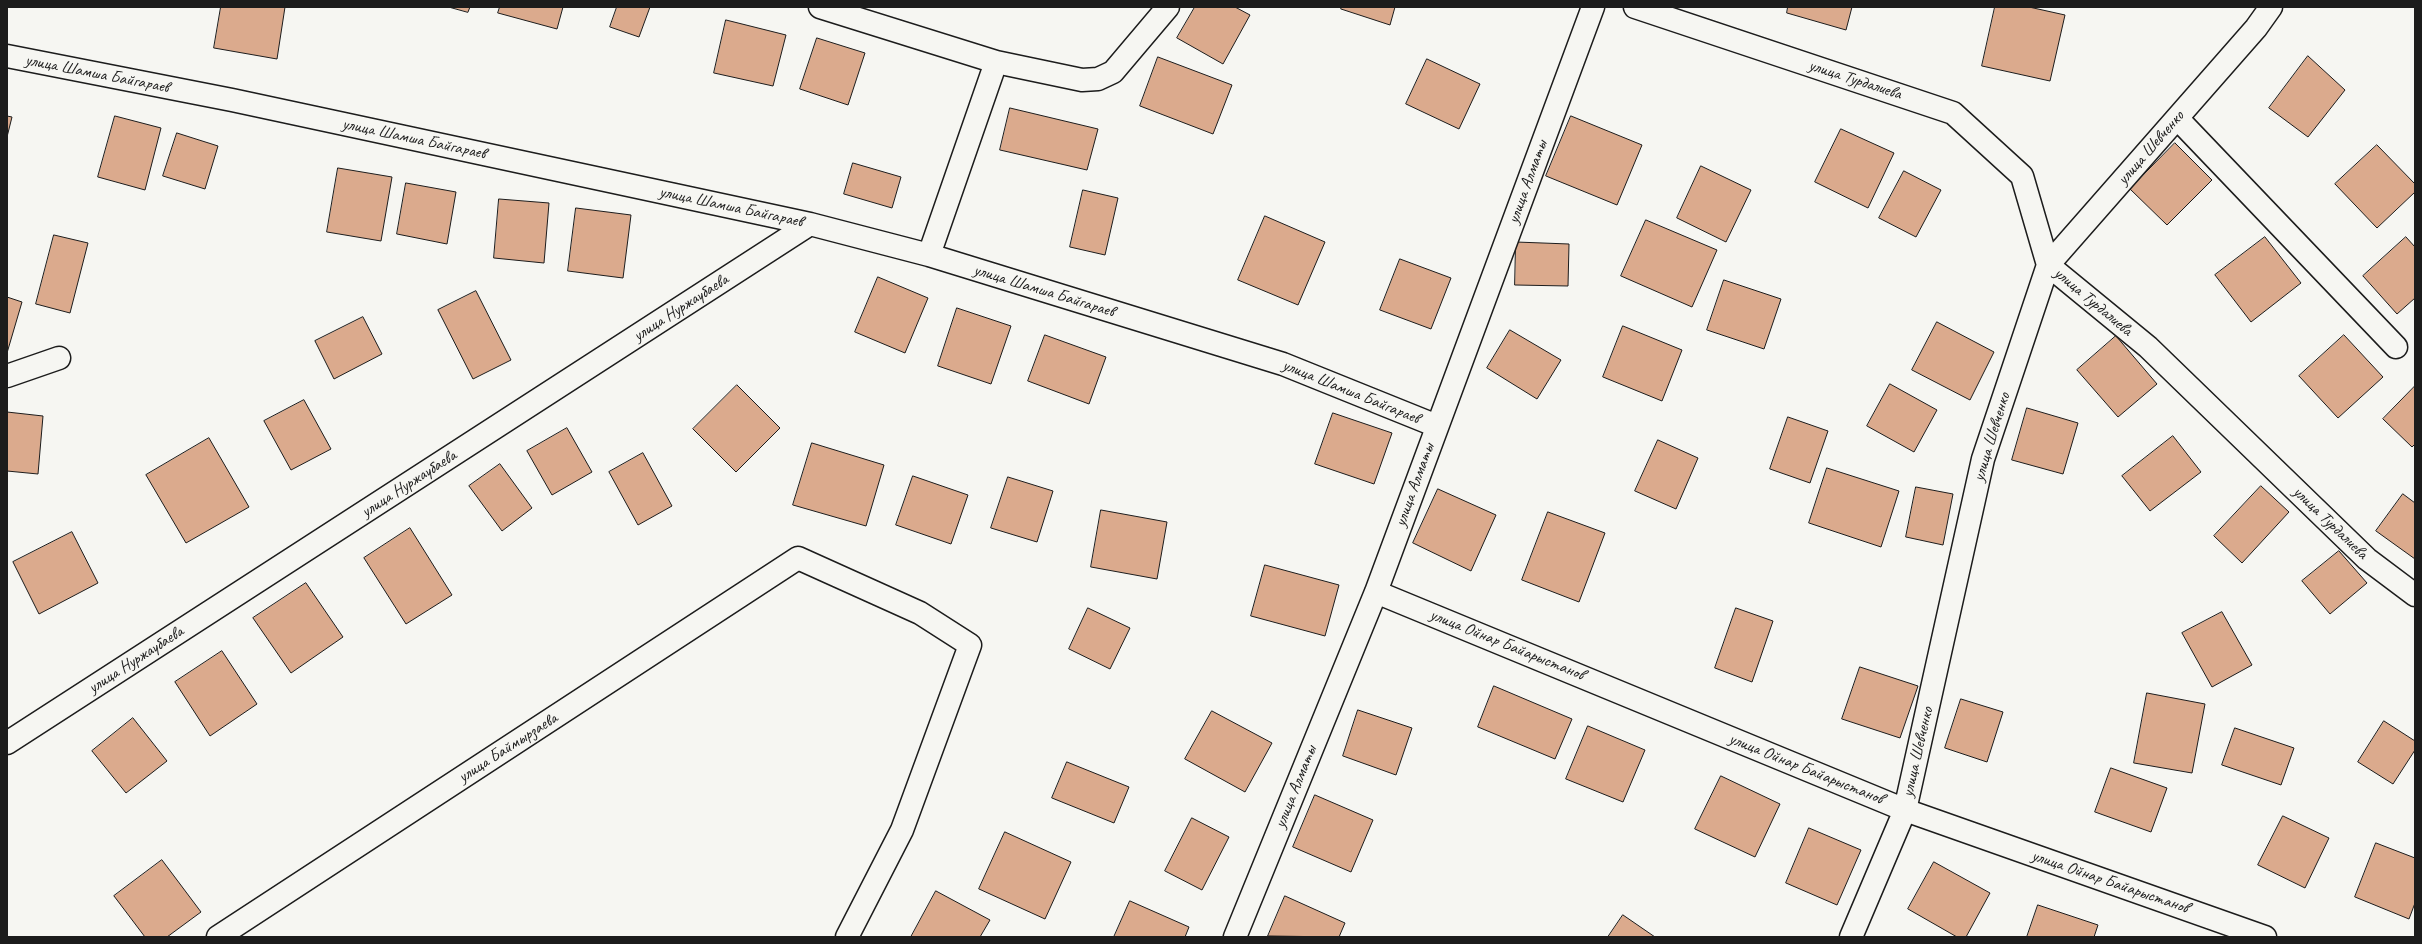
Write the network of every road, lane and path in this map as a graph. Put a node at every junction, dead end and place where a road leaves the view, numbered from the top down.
1 (820, 7) edge
2 (1168, 7) edge
3 (1593, 7) edge
4 (1635, 7) edge
5 (2271, 7) edge
6 (7, 56) edge
7 (996, 62) junction
8 (2177, 118) junction
9 (810, 224) junction
10 (929, 255) junction
11 (2048, 265) junction
12 (2396, 348) dead end
13 (59, 358) dead end
14 (7, 376) edge
15 (1436, 426) junction
16 (1376, 592) junction
17 (2415, 595) edge
18 (7, 743) edge
19 (1905, 810) junction
20 (218, 937) edge
21 (847, 937) edge
22 (1235, 937) edge
23 (1851, 937) edge
24 (2265, 937) edge

1 - 7 street
2 - 7 street
3 - 15 street, улица Алматы
4 - 11 street, улица Турдалиева
5 - 8 street, улица Шевченко
6 - 9 street, улица Шамша Байгараев
7 - 10 street
8 - 11 street, улица Шевченко
8 - 12 street
9 - 10 street, улица Шамша Байгараев
9 - 18 street, улица Нуржаубаева
10 - 15 street, улица Шамша Байгараев
11 - 17 street, улица Турдалиева
11 - 19 street, улица Шевченко
13 - 14 street
15 - 16 street, улица Алматы
16 - 19 street, улица Ойнар Байарыстанов
16 - 22 street, улица Алматы
19 - 23 street, улица Шевченко
19 - 24 street, улица Ойнар Байарыстанов
20 - 21 street, улица Баймырзаева

